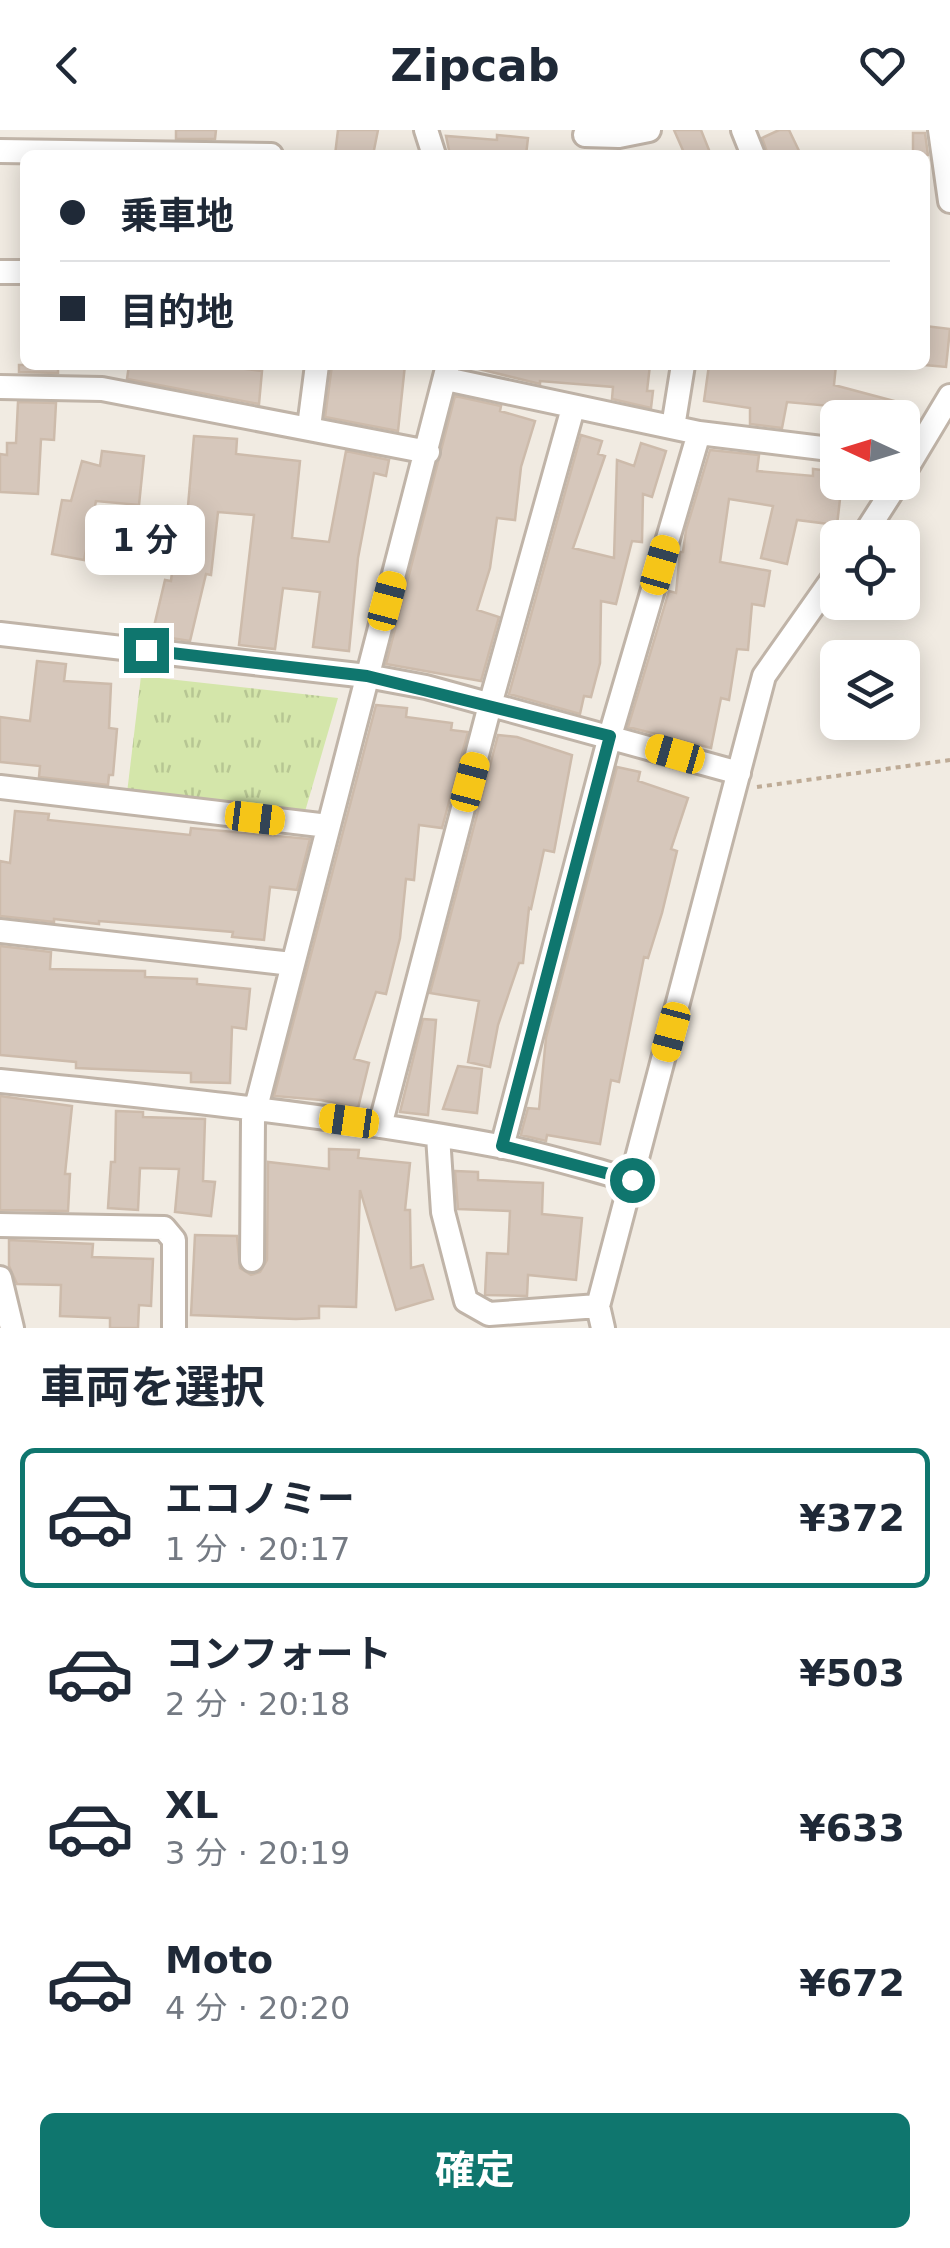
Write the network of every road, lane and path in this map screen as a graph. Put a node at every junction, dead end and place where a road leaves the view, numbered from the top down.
1 (649, 130) edge
2 (940, 130) edge
3 (587, 140) edge
4 (947, 164) edge
5 (950, 201) edge
6 (315, 370) edge
7 (681, 370) edge
8 (447, 372) edge
9 (0, 387) edge
10 (950, 396) edge
11 (574, 408) junction
12 (309, 428) junction
13 (673, 428) junction
14 (699, 433) junction
15 (920, 442) edge
16 (820, 448) edge
17 (428, 452) junction
18 (820, 597) edge
19 (0, 634) edge
20 (367, 676) junction
21 (490, 705) junction
22 (610, 736) junction
23 (950, 760) edge
24 (739, 773) junction
25 (0, 788) edge
26 (328, 826) junction
27 (0, 932) edge
28 (292, 964) junction
29 (0, 1081) edge
30 (256, 1108) junction
31 (380, 1126) junction
32 (438, 1136) junction
33 (502, 1146) junction
34 (632, 1180) junction
35 (0, 1225) edge
36 (252, 1260) dead end
37 (0, 1278) edge
38 (600, 1317) edge
39 (12, 1328) edge
40 (174, 1328) edge

1 - 3 street
2 - 4 street
4 - 5 street
6 - 12 street
7 - 13 street
8 - 11 street
8 - 17 street
9 - 12 street
10 - 15 street
11 - 13 street
11 - 21 street
12 - 17 street
13 - 14 street
14 - 16 street
14 - 22 street
17 - 20 street
18 - 24 street
19 - 20 street
20 - 21 street
20 - 26 street
21 - 22 street
21 - 31 street
22 - 24 street
22 - 33 street
23 - 24 path
24 - 34 street
25 - 26 street
26 - 28 street
27 - 28 street
28 - 30 street
29 - 30 street
30 - 31 street
30 - 36 street
31 - 32 street
32 - 33 street
32 - 38 street
33 - 34 street
34 - 38 street
35 - 40 street
37 - 39 street

